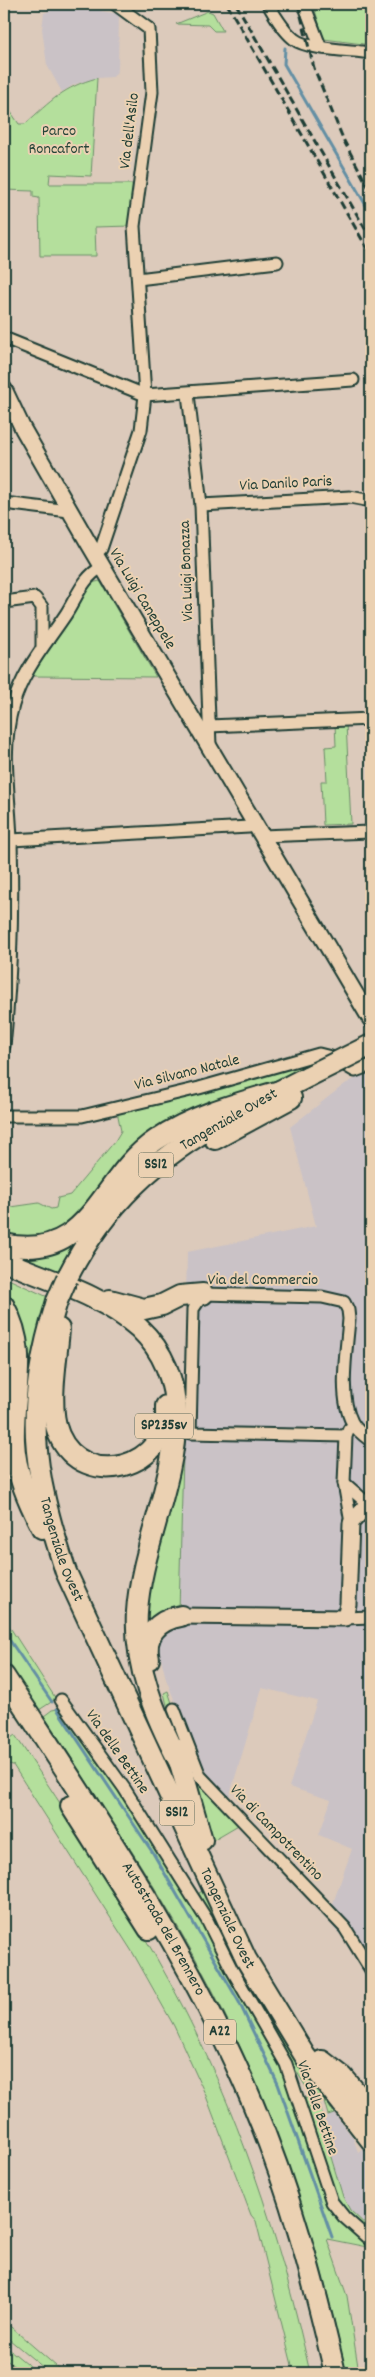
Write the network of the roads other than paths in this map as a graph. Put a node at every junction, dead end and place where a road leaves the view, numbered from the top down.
1 (114, 4) edge
2 (268, 4) edge
3 (304, 4) edge
4 (320, 46) junction
5 (371, 52) edge
6 (277, 262) dead end
7 (138, 279) junction
8 (4, 338) edge
9 (353, 380) dead end
10 (4, 389) edge
11 (188, 394) junction
12 (145, 395) junction
13 (371, 501) edge
14 (4, 503) edge
15 (201, 505) junction
16 (69, 511) junction
17 (98, 550) junction
18 (102, 567) junction
19 (4, 602) edge
20 (42, 647) junction
21 (371, 719) edge
22 (209, 726) junction
23 (210, 748) junction
24 (6, 791) edge
25 (258, 831) junction
26 (371, 832) edge
27 (11, 840) junction
28 (371, 1020) edge
29 (371, 1045) edge
30 (4, 1046) edge
31 (371, 1056) edge
32 (371, 1065) edge
33 (311, 1081) junction
34 (280, 1090) junction
35 (4, 1116) edge
36 (4, 1244) edge
37 (4, 1261) edge
38 (4, 1272) edge
39 (72, 1280) junction
40 (202, 1294) junction
41 (93, 1299) junction
42 (62, 1303) junction
43 (4, 1306) edge
44 (59, 1329) junction
45 (352, 1423) junction
46 (346, 1436) junction
47 (371, 1441) edge
48 (344, 1483) junction
49 (370, 1502) edge
50 (352, 1523) junction
51 (66, 1572) junction
52 (181, 1616) joint
53 (371, 1617) edge
54 (345, 1618) junction
55 (4, 1676) edge
56 (4, 1698) edge
57 (61, 1700) dead end
58 (174, 1709) dead end
59 (26, 1721) junction
60 (180, 1763) junction
61 (202, 1840) junction
62 (371, 1970) edge
63 (313, 2059) junction
64 (371, 2110) edge
65 (371, 2123) edge
66 (366, 2145) edge
67 (371, 2241) edge
68 (323, 2373) edge
69 (335, 2373) edge

1 - 7 street, Via dell'Asilo
2 - 4 street
3 - 4 street
4 - 5 street
6 - 7 street
7 - 12 street, Via dell'Asilo
8 - 12 street
9 - 11 street
10 - 16 street, Via Luigi Caneppele
11 - 12 street
11 - 15 street, Via Luigi Bonazza
12 - 17 street, Via dell'Asilo
13 - 15 street, Via Danilo Paris
14 - 16 street
15 - 22 street, Via Luigi Bonazza
16 - 17 street, Via Luigi Caneppele
17 - 18 street, Via Luigi Caneppele
18 - 20 street
18 - 23 street, Via Luigi Caneppele
19 - 20 street
20 - 24 street
21 - 22 street
22 - 23 street, Via Luigi Bonazza
23 - 25 street, Via Luigi Caneppele
24 - 27 street
25 - 26 street
25 - 27 street
25 - 28 street, Via Luigi Caneppele
27 - 30 street
29 - 33 highway, Tangenziale Ovest / SS12, bridge
31 - 33 highway, Tangenziale Ovest / SS12
32 - 35 street, Via Silvano Natale
33 - 34 highway, Tangenziale Ovest / SS12
33 - 39 highway, Tangenziale Ovest / SS12
34 - 36 highway
34 - 39 highway, Tangenziale Ovest / SS12
37 - 41 highway, SP235sv
38 - 44 highway, SP235sv
39 - 42 highway, Tangenziale Ovest / SS12
40 - 41 highway
40 - 45 street, Via del Commercio
40 - 46 street, Via del Commercio
41 - 60 highway, SP235sv
42 - 44 highway, Tangenziale Ovest / SS12
42 - 51 highway, Tangenziale Ovest / SS12
43 - 51 highway
44 - 61 highway, Tangenziale Ovest / SS12
45 - 46 street
45 - 47 street
46 - 48 street
48 - 49 street
48 - 50 street
49 - 50 street
50 - 54 street
51 - 63 highway, Tangenziale Ovest / SS12
52 - 54 street
52 - 60 highway
53 - 54 street
55 - 59 highway, Autostrada del Brennero / A22
56 - 59 highway, Autostrada del Brennero / A22
57 - 67 street, Via delle Bettine
58 - 62 street, Via di Campotrentino
59 - 68 highway, Autostrada del Brennero / A22
59 - 69 highway, Autostrada del Brennero / A22
60 - 61 highway, SP235sv
61 - 63 highway, Tangenziale Ovest / SS12
63 - 64 highway
63 - 65 highway, Tangenziale Ovest / SS12
63 - 66 highway

